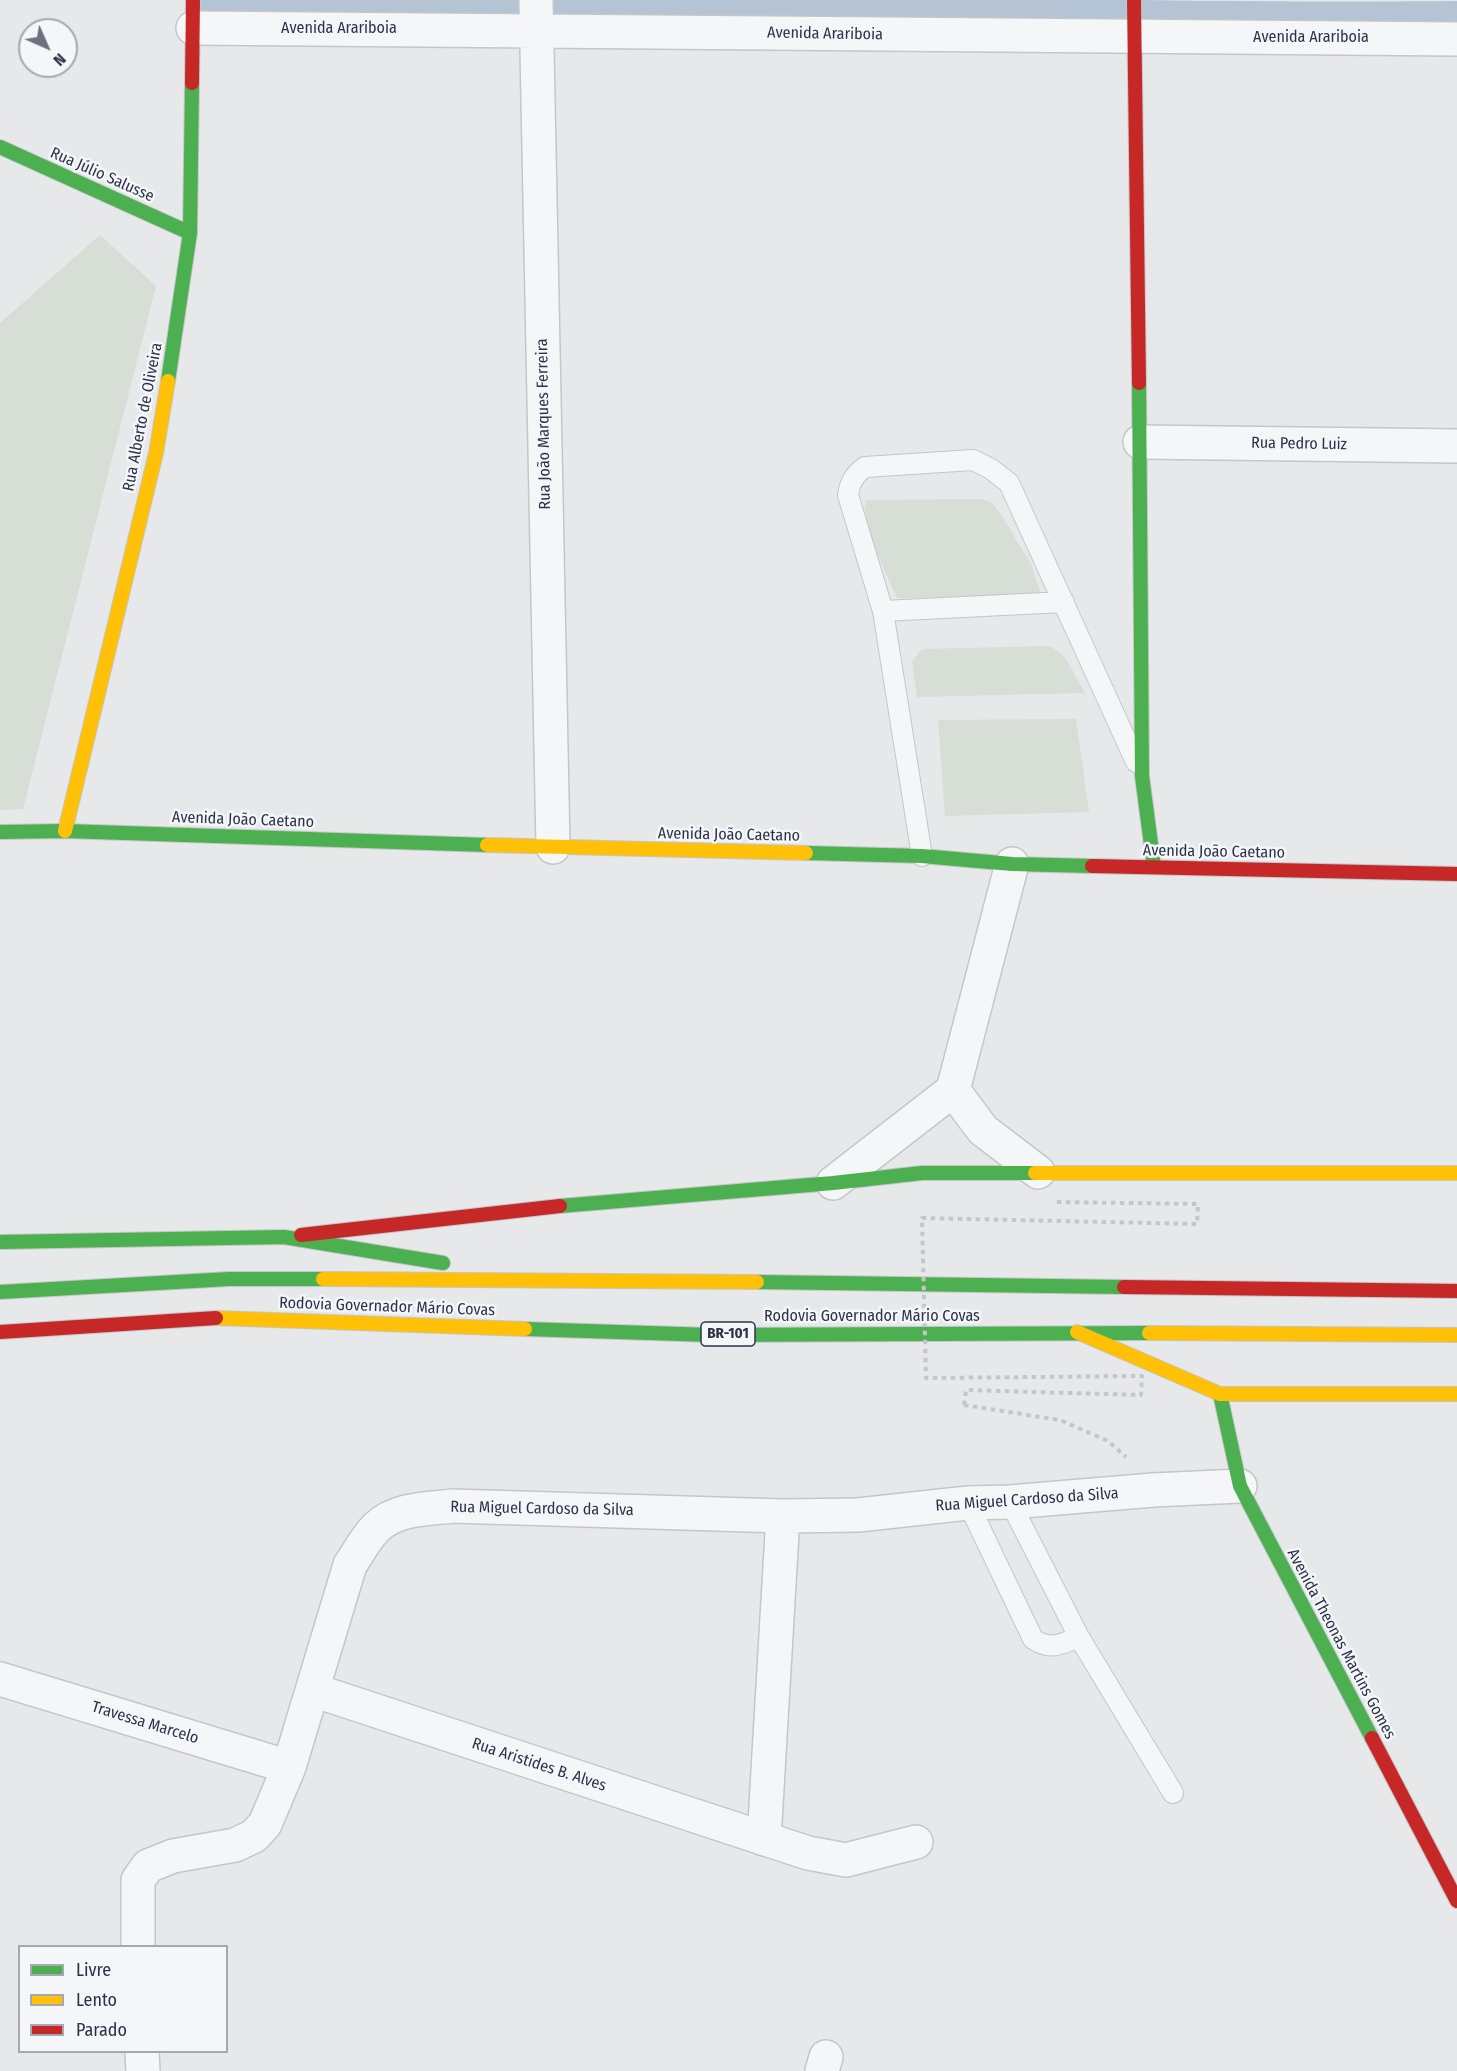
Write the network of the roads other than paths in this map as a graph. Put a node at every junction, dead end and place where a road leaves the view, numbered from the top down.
1 (1134, 0) edge
2 (193, 14) edge
3 (536, 19) edge
4 (1135, 38) junction
5 (1457, 39) edge
6 (0, 147) edge
7 (190, 233) junction
8 (1140, 442) junction
9 (1457, 446) edge
10 (1064, 602) junction
11 (883, 611) junction
12 (1142, 776) junction
13 (65, 831) junction
14 (0, 832) edge
15 (552, 847) junction
16 (922, 856) junction
17 (1012, 864) junction
18 (1154, 867) junction
19 (1457, 874) edge
20 (953, 1090) junction
21 (1038, 1172) junction
22 (1457, 1173) edge
23 (833, 1183) junction
24 (284, 1237) junction
25 (0, 1242) edge
26 (536, 1278) junction
27 (1457, 1291) edge
28 (0, 1292) edge
29 (229, 1317) junction
30 (0, 1332) edge
31 (1077, 1332) junction
32 (1457, 1335) edge
33 (92, 1340) dead end
34 (1220, 1394) junction
35 (1457, 1394) edge
36 (1240, 1486) junction
37 (1010, 1502) junction
38 (968, 1503) junction
39 (783, 1516) junction
40 (1079, 1637) junction
41 (0, 1679) edge
42 (313, 1690) junction
43 (289, 1767) junction
44 (1173, 1793) dead end
45 (764, 1839) junction
46 (916, 1842) dead end
47 (1457, 1901) edge
48 (138, 1945) edge
49 (142, 2053) edge
50 (143, 2071) edge

1 - 4 main road
2 - 3 street, Avenida Arariboia
2 - 7 main road, Rua Alberto de Oliveira
3 - 4 street, Avenida Arariboia
3 - 15 street, Rua João Marques Ferreira
4 - 5 street, Avenida Arariboia
4 - 8 main road
6 - 7 main road, Rua Júlio Salusse
7 - 13 main road, Rua Alberto de Oliveira
8 - 9 street, Rua Pedro Luiz
8 - 12 main road
10 - 11 lane
10 - 11 lane
10 - 12 lane
11 - 16 lane
12 - 18 main road
13 - 14 main road, Avenida João Caetano
13 - 15 main road, Avenida João Caetano
15 - 16 main road, Avenida João Caetano
16 - 17 main road, Avenida João Caetano
17 - 18 main road, Avenida João Caetano
17 - 20 street
18 - 19 main road, Avenida João Caetano
20 - 21 street
20 - 23 street
21 - 22 main road
21 - 23 main road
23 - 24 main road
24 - 25 main road
24 - 26 main road
26 - 27 main road, Rodovia Governador Mário Covas
26 - 28 main road, Rodovia Governador Mário Covas
29 - 30 main road, Rodovia Governador Mário Covas / BR-101
29 - 31 main road, Rodovia Governador Mário Covas / BR-101
29 - 33 main road
31 - 32 main road, Rodovia Governador Mário Covas / BR-101
31 - 34 main road
34 - 35 main road
34 - 36 main road, Avenida Theonas Martins Gomes
36 - 37 street, Rua Miguel Cardoso da Silva
36 - 47 main road, Avenida Theonas Martins Gomes
37 - 38 street, Rua Miguel Cardoso da Silva
37 - 40 lane
38 - 39 street, Rua Miguel Cardoso da Silva
38 - 40 lane
39 - 42 street, Rua Miguel Cardoso da Silva
39 - 45 street
40 - 44 lane
41 - 43 street, Travessa Marcelo
42 - 43 street, Rua Miguel Cardoso da Silva
42 - 45 street, Rua Aristides B. Alves
43 - 48 street, Rua Miguel Cardoso da Silva
45 - 46 street, Rua Aristides B. Alves
49 - 50 street

